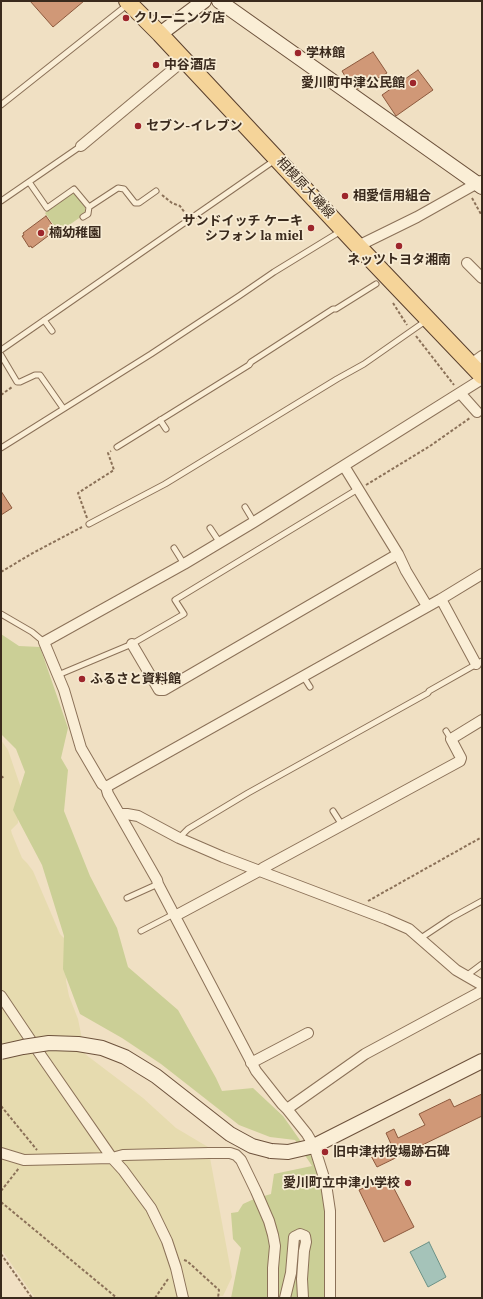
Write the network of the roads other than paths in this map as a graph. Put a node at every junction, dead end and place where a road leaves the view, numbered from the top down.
1 (204, 1) edge
2 (219, 1) edge
3 (128, 2) edge
4 (160, 34) junction
5 (183, 60) junction
6 (1, 105) edge
7 (81, 146) joint
8 (277, 158) junction
9 (30, 182) junction
10 (477, 185) edge
11 (156, 191) road end
12 (1, 201) edge
13 (89, 207) junction
14 (83, 218) dead end
15 (344, 230) junction
16 (358, 246) junction
17 (467, 263) dead end
18 (482, 278) edge
19 (376, 284) road end
20 (428, 319) junction
21 (44, 320) junction
22 (52, 331) dead end
23 (1, 350) edge
24 (1, 355) edge
25 (476, 360) edge
26 (482, 376) edge
27 (482, 379) edge
28 (461, 394) junction
29 (63, 408) junction
30 (479, 414) edge
31 (160, 420) junction
32 (166, 429) dead end
33 (1, 448) edge
34 (117, 448) road end
35 (344, 466) junction
36 (358, 489) junction
37 (245, 507) dead end
38 (254, 522) junction
39 (89, 524) road end
40 (210, 528) dead end
41 (220, 543) junction
42 (174, 548) dead end
43 (398, 554) junction
44 (184, 564) junction
45 (482, 574) edge
46 (441, 599) junction
47 (427, 606) junction
48 (1, 614) edge
49 (44, 642) junction
50 (132, 644) junction
51 (479, 663) edge
52 (58, 676) junction
53 (303, 676) junction
54 (310, 687) dead end
55 (482, 720) edge
56 (106, 787) junction
57 (334, 811) dead end
58 (120, 814) junction
59 (342, 825) junction
60 (179, 838) junction
61 (259, 872) junction
62 (158, 884) junction
63 (127, 898) dead end
64 (482, 901) edge
65 (175, 915) junction
66 (142, 928) dead end
67 (421, 938) junction
68 (482, 964) edge
69 (466, 976) junction
70 (482, 985) edge
71 (482, 991) edge
72 (1, 996) edge
73 (302, 1034) dead end
74 (1, 1052) edge
75 (482, 1061) edge
76 (251, 1063) junction
77 (288, 1109) junction
78 (314, 1146) junction
79 (1, 1153) edge
80 (112, 1158) junction
81 (327, 1296) edge
82 (182, 1298) edge
83 (273, 1298) edge
84 (285, 1298) edge
85 (303, 1298) edge

1 - 4 street
2 - 10 street
3 - 4 main road, 相模原大磯線
3 - 6 lane
4 - 5 main road, 相模原大磯線
5 - 7 street
5 - 8 main road, 相模原大磯線
7 - 9 lane
8 - 15 main road, 相模原大磯線
8 - 21 lane
9 - 12 lane
9 - 13 lane
10 - 16 street
11 - 13 lane
13 - 14 lane
15 - 16 main road, 相模原大磯線
15 - 29 lane
16 - 20 main road, 相模原大磯線
17 - 18 street
19 - 31 lane
20 - 25 main road, 相模原大磯線
20 - 39 lane
21 - 22 lane
21 - 23 lane
24 - 29 lane
25 - 26 main road, 相模原大磯線
27 - 28 street
28 - 30 street
28 - 35 street
29 - 33 lane
31 - 32 lane
31 - 34 lane
35 - 36 street
35 - 38 street
36 - 43 street
36 - 50 lane
37 - 38 lane
38 - 41 street
40 - 41 lane
41 - 44 street
42 - 44 lane
43 - 47 street
43 - 50 street
44 - 49 street
45 - 46 street
46 - 47 street
46 - 51 street
47 - 53 street
48 - 49 lane
49 - 52 street
50 - 52 lane
51 - 60 lane
52 - 56 street
53 - 54 lane
53 - 56 street
55 - 59 street
56 - 58 street
57 - 59 lane
58 - 60 street
58 - 62 street
59 - 61 street
60 - 61 street
61 - 65 street
61 - 67 street
62 - 63 lane
62 - 65 street
64 - 67 lane
65 - 66 lane
65 - 76 street
67 - 69 street
68 - 69 lane
69 - 70 street
71 - 77 street
72 - 80 street
73 - 76 street
74 - 78 street, bridge
75 - 78 street
76 - 77 street
77 - 78 street
78 - 81 street
79 - 80 street
80 - 82 street
80 - 83 street
84 - 85 street

